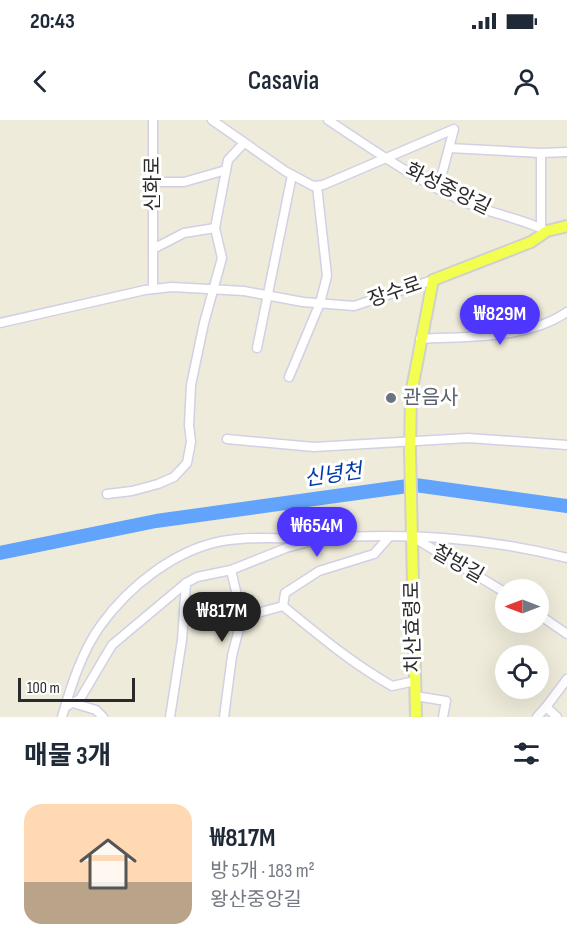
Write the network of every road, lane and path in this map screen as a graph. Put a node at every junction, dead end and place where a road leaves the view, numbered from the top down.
1 (153, 120) edge
2 (212, 120) edge
3 (332, 122) edge
4 (455, 124) edge
5 (244, 143) junction
6 (449, 148) junction
7 (567, 152) edge
8 (542, 153) junction
9 (385, 158) junction
10 (226, 170) junction
11 (292, 175) junction
12 (154, 182) junction
13 (317, 186) junction
14 (438, 189) junction
15 (567, 226) edge
16 (214, 228) junction
17 (544, 229) junction
18 (153, 249) junction
19 (433, 280) junction
20 (153, 289) junction
21 (213, 289) junction
22 (267, 295) junction
23 (320, 303) junction
24 (567, 312) edge
25 (0, 323) edge
26 (420, 339) junction
27 (256, 348) dead end
28 (289, 377) dead end
29 (227, 439) dead end
30 (567, 445) edge
31 (410, 446) junction
32 (107, 494) dead end
33 (411, 536) junction
34 (388, 537) junction
35 (321, 538) junction
36 (567, 558) edge
37 (231, 570) junction
38 (186, 583) junction
39 (495, 586) edge
40 (283, 606) junction
41 (242, 617) junction
42 (549, 621) edge
43 (567, 633) edge
44 (567, 679) edge
45 (415, 681) junction
46 (415, 696) junction
47 (69, 705) junction
48 (546, 707) junction
49 (62, 717) edge
50 (103, 717) edge
51 (170, 717) edge
52 (224, 717) edge
53 (416, 717) edge
54 (443, 717) edge
55 (537, 717) edge
56 (557, 717) edge

1 - 12 street, 신화로
2 - 5 street
3 - 9 street, 화성중앙길
4 - 6 street
4 - 9 street
5 - 10 street
5 - 11 street
6 - 8 street
6 - 14 street
7 - 8 street
8 - 17 street
9 - 13 street, 화성중앙길
9 - 14 street, 화성중앙길
10 - 12 street
10 - 16 street
11 - 13 street
11 - 22 street
12 - 18 street, 신화로
13 - 23 street
14 - 17 street, 화성중앙길
15 - 17 main road, 장수로
16 - 18 street, 신화로
16 - 21 street
17 - 19 main road, 장수로
18 - 20 street, 신화로
19 - 23 street, 장수로
19 - 26 main road
20 - 21 street, 장수로
20 - 25 street, 장수로
21 - 22 street, 장수로
21 - 32 street
22 - 23 street, 장수로
22 - 27 street
23 - 28 street
24 - 26 street
26 - 31 main road
29 - 31 street
30 - 31 street
31 - 33 main road, 치산효령로
33 - 34 street
33 - 36 street
33 - 39 street, 찰방길
33 - 45 main road, 치산효령로
34 - 35 street
34 - 40 street
35 - 37 street
35 - 47 street
37 - 38 street
37 - 41 street
38 - 47 street
38 - 51 street
40 - 41 street
40 - 45 street
41 - 52 street
42 - 43 street
44 - 48 street
45 - 46 main road, 치산효령로
46 - 53 main road, 치산효령로
46 - 54 street
47 - 49 street
47 - 50 street
48 - 55 street
48 - 56 street

